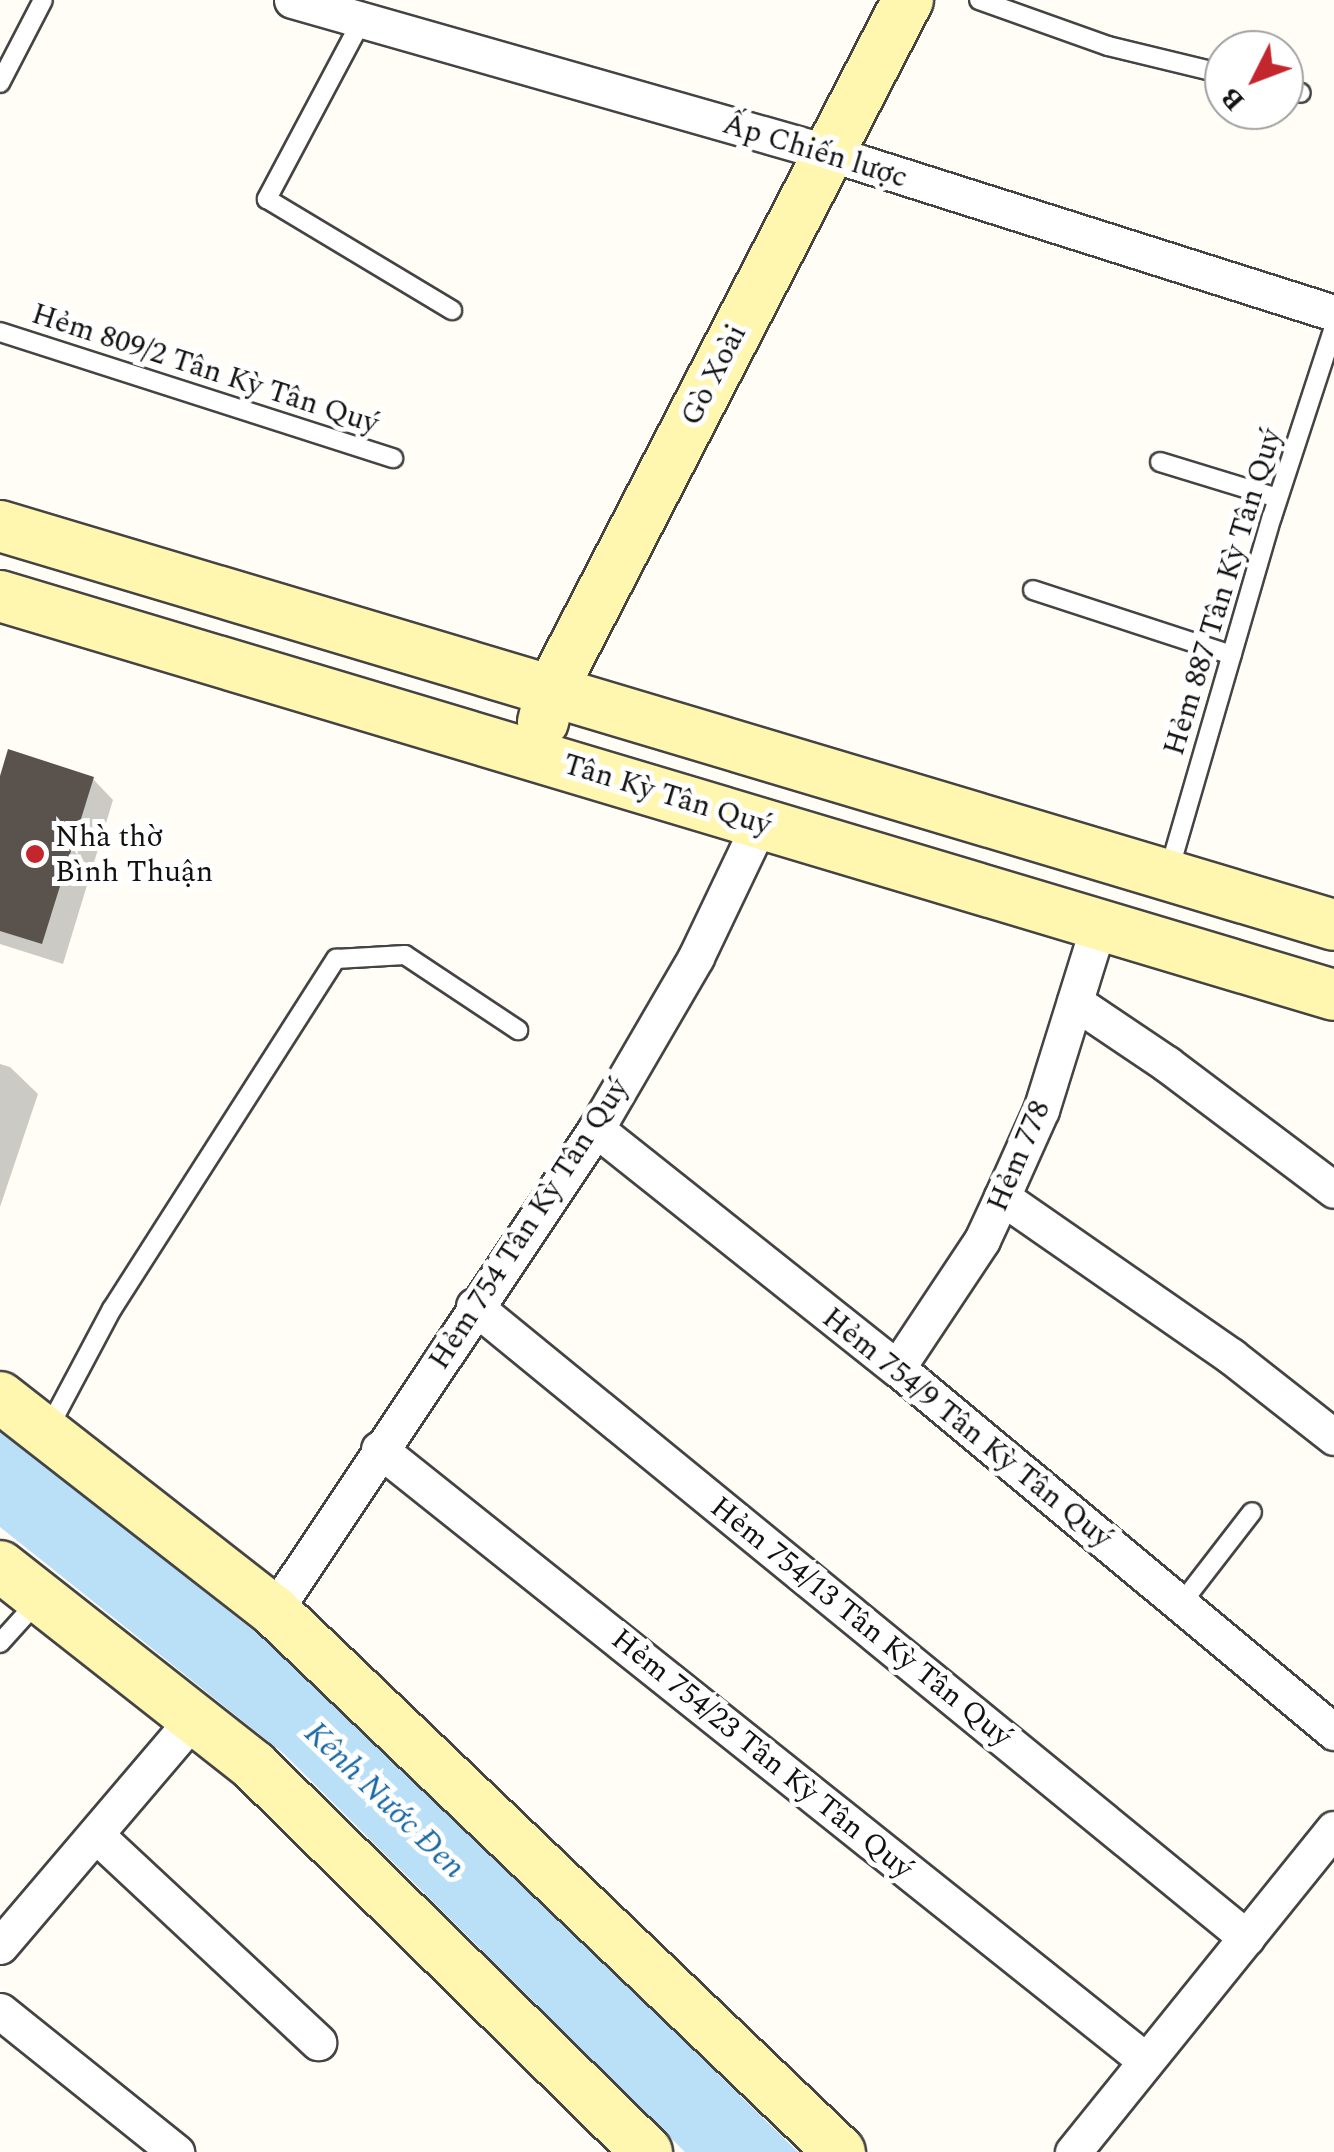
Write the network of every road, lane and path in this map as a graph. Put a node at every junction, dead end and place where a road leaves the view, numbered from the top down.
1 (43, 0) edge
2 (292, 0) edge
3 (908, 0) edge
4 (979, 0) edge
5 (362, 20) junction
6 (1204, 69) edge
7 (0, 83) edge
8 (828, 153) junction
9 (452, 310) dead end
10 (1334, 314) edge
11 (1334, 326) edge
12 (0, 332) edge
13 (393, 458) dead end
14 (1160, 462) dead end
15 (1278, 498) junction
16 (0, 526) edge
17 (1033, 590) dead end
18 (0, 596) edge
19 (1232, 654) junction
20 (552, 691) junction
21 (534, 755) junction
22 (760, 823) junction
23 (1168, 875) junction
24 (1099, 924) junction
25 (1334, 924) edge
26 (1334, 994) edge
27 (1074, 1002) junction
28 (518, 1030) dead end
29 (596, 1128) junction
30 (1334, 1190) edge
31 (1002, 1197) junction
32 (474, 1306) junction
33 (897, 1368) junction
34 (0, 1396) edge
35 (47, 1432) junction
36 (1334, 1437) edge
37 (379, 1449) junction
38 (1252, 1512) dead end
39 (0, 1566) edge
40 (40, 1598) junction
41 (1180, 1604) junction
42 (274, 1612) junction
43 (0, 1642) edge
44 (194, 1718) junction
45 (1334, 1732) edge
46 (1334, 1829) edge
47 (96, 1835) junction
48 (1247, 1938) junction
49 (0, 1946) edge
50 (0, 2011) edge
51 (318, 2042) dead end
52 (1145, 2060) junction
53 (176, 2152) edge
54 (647, 2152) edge
55 (840, 2152) edge
56 (1072, 2152) edge

1 - 7 lane
2 - 5 street, Ấp Chiến lược
3 - 8 street, Gò Xoài
4 - 6 lane
5 - 8 street, Ấp Chiến lược
5 - 9 lane
8 - 10 street, Ấp Chiến lược
8 - 20 street, Gò Xoài
11 - 15 lane, Hẻm 887 Tân Kỳ Tân Quý
12 - 13 lane, Hẻm 809/2 Tân Kỳ Tân Quý
14 - 15 lane
15 - 19 lane, Hẻm 887 Tân Kỳ Tân Quý
16 - 20 street
17 - 19 lane
18 - 21 street, Tân Kỳ Tân Quý
19 - 23 lane, Hẻm 887 Tân Kỳ Tân Quý
20 - 21 street, Gò Xoài
20 - 23 street
21 - 22 street, Tân Kỳ Tân Quý
22 - 24 street, Tân Kỳ Tân Quý
22 - 29 street, Hẻm 754 Tân Kỳ Tân Quý
23 - 25 street
24 - 26 street, Tân Kỳ Tân Quý
24 - 27 street, Hẻm 778
27 - 30 street
27 - 31 street, Hẻm 778
28 - 35 lane
29 - 32 street, Hẻm 754 Tân Kỳ Tân Quý
29 - 33 street, Hẻm 754/9 Tân Kỳ Tân Quý
31 - 33 street, Hẻm 778
31 - 36 street
32 - 37 street, Hẻm 754 Tân Kỳ Tân Quý
32 - 48 street, Hẻm 754/13 Tân Kỳ Tân Quý
33 - 41 street, Hẻm 754/9 Tân Kỳ Tân Quý
34 - 35 street
35 - 42 street
37 - 42 street, Hẻm 754 Tân Kỳ Tân Quý
37 - 52 street, Hẻm 754/23 Tân Kỳ Tân Quý
38 - 41 lane
39 - 40 street
40 - 43 lane
40 - 44 street
41 - 45 street, Hẻm 754/9 Tân Kỳ Tân Quý
42 - 55 street
44 - 47 street
44 - 54 street
46 - 48 street
47 - 49 street
47 - 51 street
48 - 52 street
50 - 53 street
52 - 56 street

